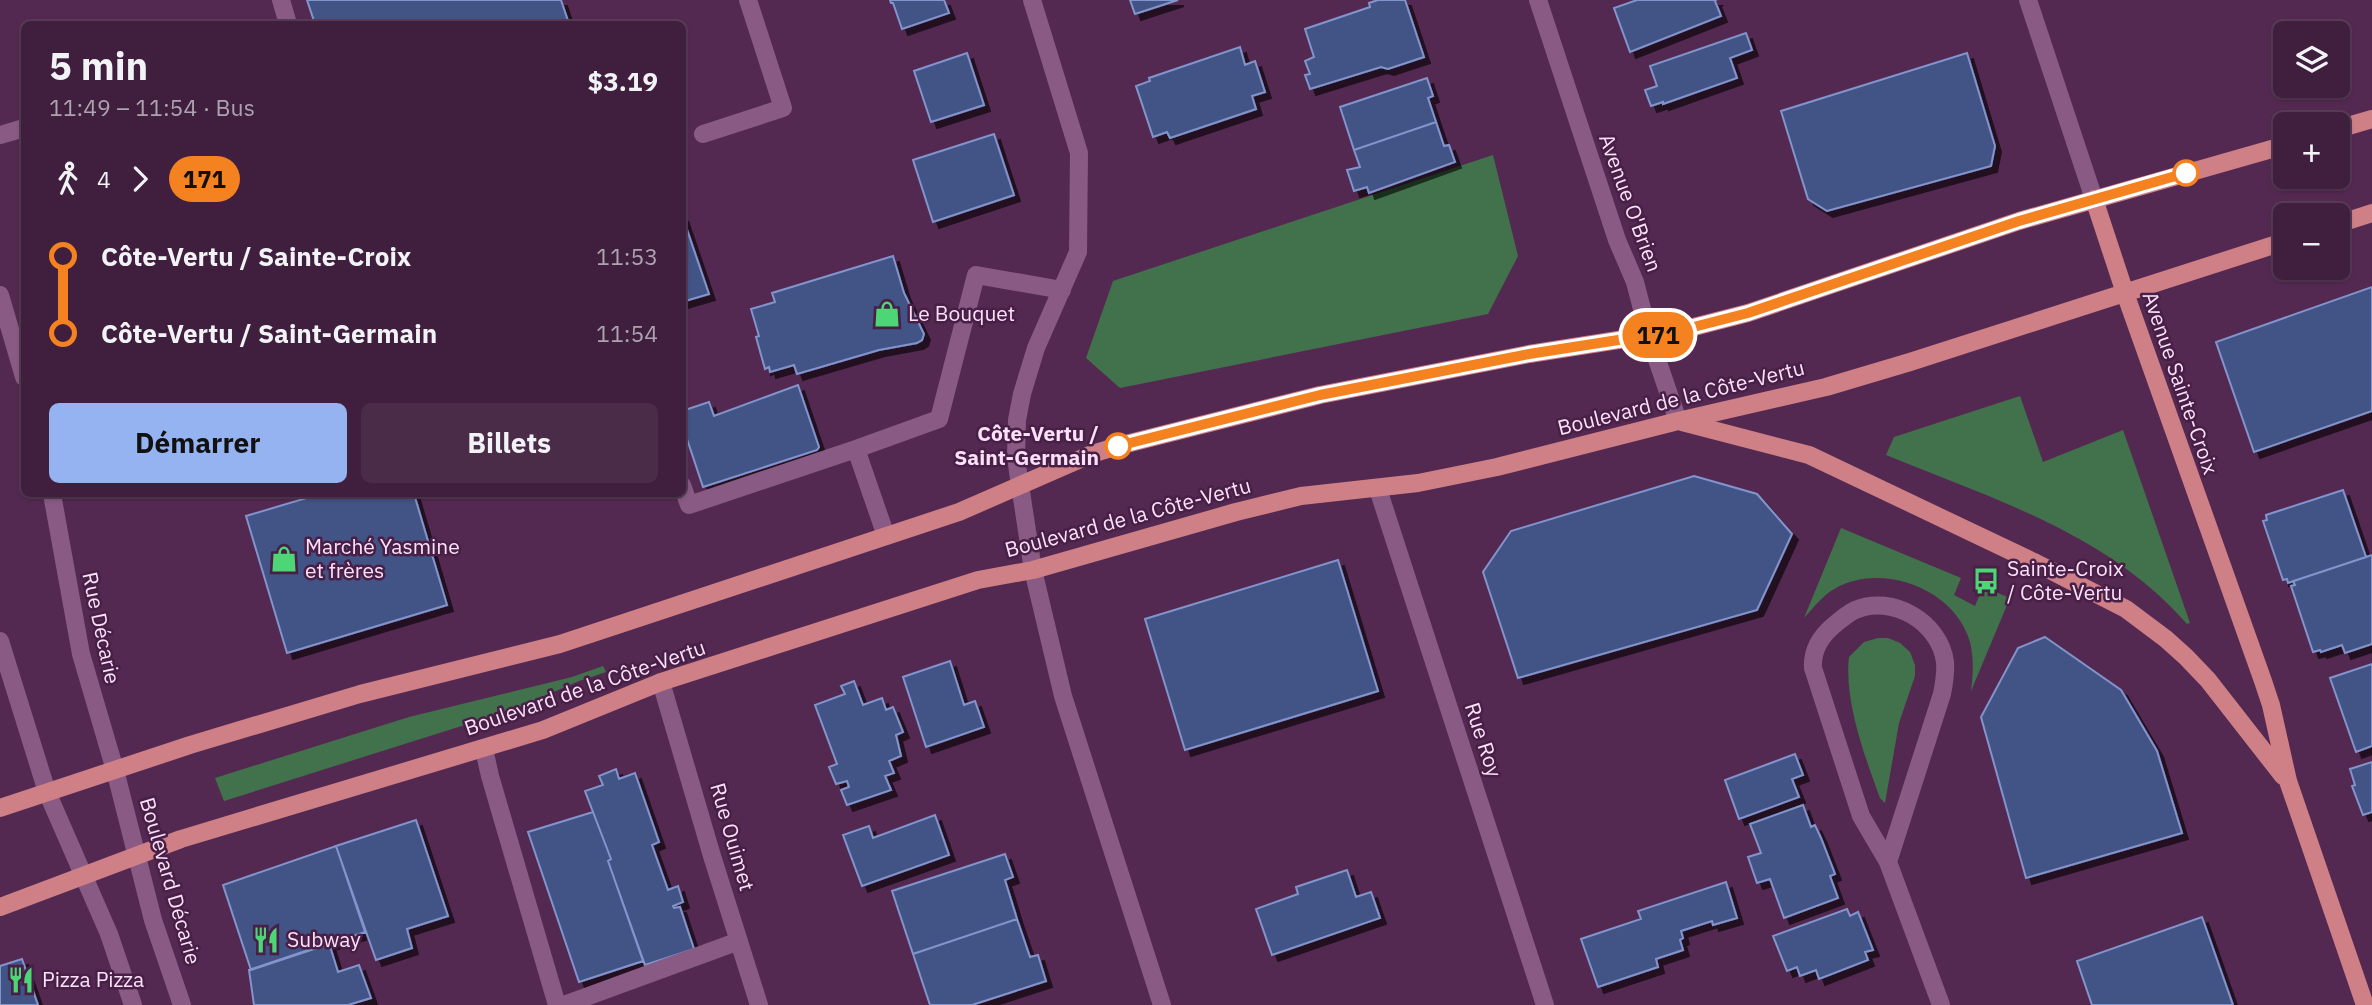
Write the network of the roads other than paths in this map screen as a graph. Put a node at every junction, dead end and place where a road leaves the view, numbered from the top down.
1 (281, 0) edge
2 (748, 0) edge
3 (1032, 0) edge
4 (1538, 0) edge
5 (2028, 0) edge
6 (287, 21) edge
7 (2372, 118) edge
8 (2350, 125) edge
9 (21, 129) edge
10 (703, 134) dead end
11 (0, 135) edge
12 (2273, 149) edge
13 (2094, 199) junction
14 (2372, 213) edge
15 (2350, 220) edge
16 (2273, 245) edge
17 (1062, 290) junction
18 (2125, 293) junction
19 (0, 295) edge
20 (1649, 336) junction
21 (21, 367) edge
22 (1678, 421) junction
23 (856, 449) junction
24 (1020, 486) junction
25 (1378, 489) junction
26 (686, 496) edge
27 (53, 497) edge
28 (886, 536) junction
29 (1033, 570) junction
30 (0, 641) edge
31 (661, 682) junction
32 (484, 749) junction
33 (115, 770) junction
34 (2288, 781) junction
35 (47, 792) junction
36 (0, 808) edge
37 (138, 856) junction
38 (1888, 862) junction
39 (82, 875) junction
40 (0, 907) edge
41 (739, 941) junction
42 (133, 1005) edge
43 (182, 1005) edge
44 (557, 1005) edge
45 (564, 1005) edge
46 (760, 1005) edge
47 (1161, 1005) edge
48 (1545, 1005) edge
49 (1941, 1005) edge
50 (2365, 1005) edge

1 - 6 street
2 - 10 street
3 - 17 street
4 - 20 street, Avenue O'Brien
5 - 13 street, Avenue Sainte-Croix
7 - 8 main road
9 - 11 street
12 - 13 main road
13 - 18 main road, Avenue Sainte-Croix
13 - 20 main road
14 - 15 main road
16 - 18 main road, Boulevard de la Côte-Vertu
17 - 23 street
17 - 24 street
18 - 22 main road, Boulevard de la Côte-Vertu
18 - 34 main road, Avenue Sainte-Croix
19 - 21 street
20 - 22 street, Avenue O'Brien
20 - 24 main road
22 - 25 main road, Boulevard de la Côte-Vertu
22 - 34 main road, Avenue Sainte-Croix
23 - 26 street
23 - 28 street
24 - 28 main road
24 - 29 street
25 - 29 main road, Boulevard de la Côte-Vertu
25 - 48 street, Rue Roy
27 - 33 street, Rue Décarie
28 - 33 main road
29 - 31 main road, Boulevard de la Côte-Vertu
29 - 47 street
30 - 35 street
31 - 32 main road, Boulevard de la Côte-Vertu
31 - 41 street, Rue Ouimet
32 - 37 main road, Boulevard de la Côte-Vertu
32 - 44 street
33 - 35 main road
33 - 37 street, Boulevard Décarie
34 - 50 main road, Avenue Sainte-Croix
35 - 36 main road
35 - 39 street
37 - 39 main road, Boulevard de la Côte-Vertu
37 - 43 street, Boulevard Décarie
38 - 38 street
38 - 49 street
39 - 40 main road, Boulevard de la Côte-Vertu
39 - 42 street
41 - 45 street
41 - 46 street, Rue Ouimet

